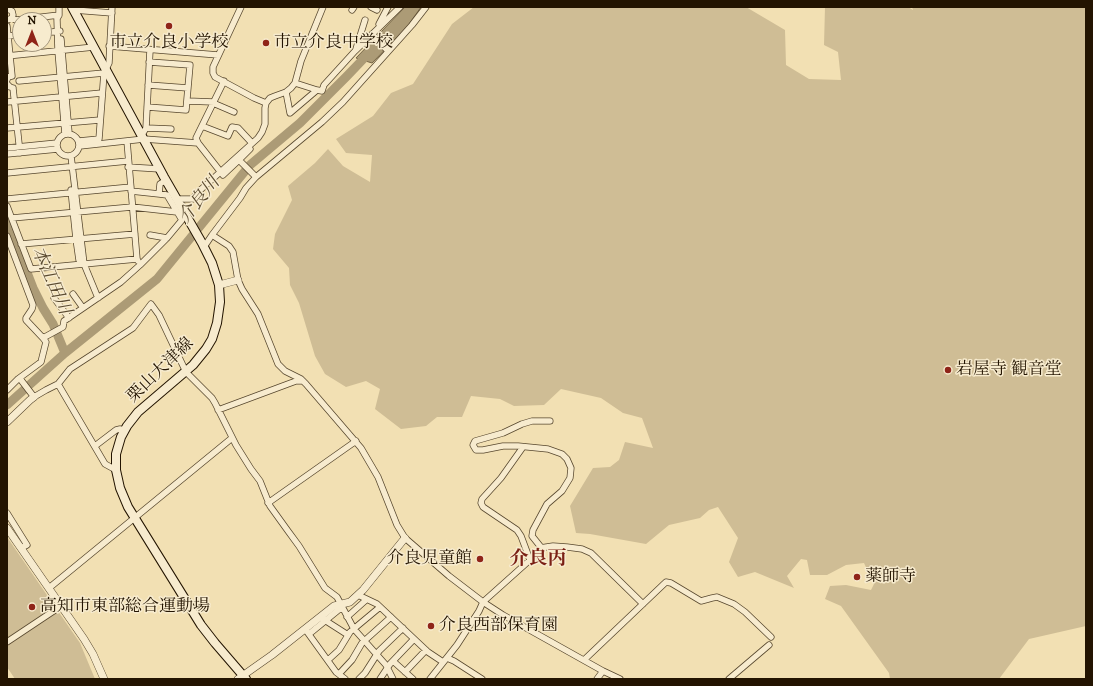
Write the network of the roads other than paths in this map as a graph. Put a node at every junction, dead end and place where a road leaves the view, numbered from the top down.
1 (59, 7) edge
2 (241, 7) edge
3 (323, 7) edge
4 (371, 7) edge
5 (388, 7) edge
6 (400, 7) edge
7 (426, 7) edge
8 (10, 8) edge
9 (73, 8) edge
10 (112, 10) edge
11 (378, 10) dead end
12 (59, 15) junction
13 (10, 19) edge
14 (365, 20) dead end
15 (7, 26) edge
16 (59, 31) junction
17 (52, 32) edge
18 (373, 33) junction
19 (8, 36) edge
20 (109, 46) junction
21 (94, 48) junction
22 (387, 49) junction
23 (150, 50) junction
24 (355, 50) junction
25 (60, 51) junction
26 (218, 55) junction
27 (8, 56) edge
28 (149, 62) junction
29 (105, 71) junction
30 (62, 77) junction
31 (9, 78) edge
32 (19, 81) junction
33 (224, 81) junction
34 (295, 82) junction
35 (7, 84) edge
36 (148, 85) junction
37 (13, 88) junction
38 (188, 88) junction
39 (317, 90) junction
40 (286, 92) junction
41 (102, 93) junction
42 (64, 96) junction
43 (15, 101) junction
44 (187, 101) junction
45 (7, 102) edge
46 (213, 102) junction
47 (266, 103) junction
48 (147, 107) junction
49 (234, 112) dead end
50 (100, 120) junction
51 (66, 122) junction
52 (202, 126) junction
53 (17, 127) junction
54 (7, 128) edge
55 (171, 129) dead end
56 (67, 134) junction
57 (144, 134) junction
58 (258, 138) junction
59 (127, 141) junction
60 (252, 142) junction
61 (79, 143) junction
62 (198, 143) junction
63 (57, 146) junction
64 (7, 148) edge
65 (20, 150) junction
66 (7, 154) edge
67 (69, 156) junction
68 (240, 162) junction
69 (128, 164) junction
70 (70, 167) junction
71 (160, 169) junction
72 (219, 171) junction
73 (7, 173) edge
74 (254, 175) junction
75 (166, 180) junction
76 (131, 189) junction
77 (73, 193) junction
78 (159, 194) junction
79 (7, 199) edge
80 (178, 200) junction
81 (7, 206) edge
82 (132, 207) junction
83 (75, 212) junction
84 (177, 212) junction
85 (12, 218) junction
86 (135, 234) junction
87 (150, 235) dead end
88 (212, 235) junction
89 (7, 236) edge
90 (167, 238) junction
91 (78, 239) junction
92 (22, 244) junction
93 (203, 245) junction
94 (137, 259) junction
95 (84, 264) junction
96 (140, 265) junction
97 (238, 280) junction
98 (219, 285) junction
99 (73, 294) dead end
100 (54, 298) dead end
101 (98, 298) junction
102 (83, 308) junction
103 (69, 318) junction
104 (45, 337) junction
105 (186, 372) junction
106 (20, 380) junction
107 (303, 381) junction
108 (58, 384) junction
109 (7, 390) edge
110 (33, 396) junction
111 (218, 410) junction
112 (550, 421) dead end
113 (7, 422) edge
114 (125, 430) junction
115 (232, 438) junction
116 (356, 441) junction
117 (95, 446) junction
118 (523, 447) junction
119 (116, 470) junction
120 (268, 503) junction
121 (7, 513) edge
122 (135, 517) junction
123 (7, 528) edge
124 (405, 538) junction
125 (21, 548) junction
126 (540, 548) junction
127 (530, 560) junction
128 (49, 588) junction
129 (358, 595) junction
130 (366, 600) junction
131 (483, 602) junction
132 (643, 604) junction
133 (61, 606) junction
134 (341, 606) junction
135 (380, 607) junction
136 (347, 617) junction
137 (391, 617) junction
138 (323, 619) junction
139 (403, 628) junction
140 (354, 629) junction
141 (307, 632) junction
142 (348, 635) junction
143 (771, 637) dead end
144 (414, 639) junction
145 (365, 641) junction
146 (7, 642) edge
147 (769, 645) dead end
148 (426, 650) junction
149 (377, 654) junction
150 (328, 660) junction
151 (445, 660) junction
152 (584, 660) junction
153 (392, 661) junction
154 (387, 668) junction
155 (603, 671) junction
156 (405, 672) junction
157 (339, 674) junction
158 (242, 678) edge
159 (104, 679) edge
160 (252, 679) edge
161 (345, 679) edge
162 (359, 679) edge
163 (380, 679) edge
164 (393, 679) edge
165 (412, 679) edge
166 (430, 679) edge
167 (482, 679) edge
168 (597, 679) edge
169 (620, 679) edge
170 (728, 679) edge

1 - 12 street
2 - 26 street
3 - 34 street
4 - 11 street
5 - 18 street
6 - 18 street
7 - 22 street
8 - 13 street
9 - 10 street
9 - 21 main road, 栗山大津線
10 - 20 street
12 - 13 street
12 - 16 street
14 - 24 street
15 - 19 street
16 - 17 street
16 - 25 street
18 - 22 street
18 - 24 street
19 - 27 street
20 - 23 street
20 - 29 street
21 - 25 street
21 - 29 main road, 栗山大津線
22 - 74 street
23 - 26 street
23 - 28 street
24 - 39 street
25 - 27 street
25 - 30 street
26 - 33 street
27 - 31 street
28 - 36 street
28 - 38 street
29 - 30 street
29 - 41 street
29 - 57 main road, 栗山大津線
30 - 32 street
30 - 42 street
31 - 32 street
32 - 37 street
33 - 46 street
33 - 47 street
34 - 39 street
34 - 40 street
35 - 37 street
36 - 38 street
36 - 48 street
37 - 43 street
38 - 44 street
39 - 40 street
40 - 47 street
41 - 42 street
41 - 50 street
42 - 43 street
42 - 51 street
43 - 45 street
43 - 53 street
44 - 46 street
44 - 48 street
46 - 49 street
46 - 52 street
47 - 58 street
48 - 57 street
50 - 51 street
50 - 61 street
51 - 53 street
51 - 56 street
52 - 60 street
52 - 62 street
53 - 54 street
53 - 65 street
55 - 57 street
56 - 61 street
56 - 63 street
57 - 59 street
57 - 62 street
57 - 71 main road, 栗山大津線
58 - 60 street
58 - 68 street
59 - 61 street
59 - 69 street
60 - 72 street
61 - 67 street
62 - 72 street
63 - 65 street
63 - 67 street
64 - 65 street
65 - 66 street
67 - 70 street
68 - 72 street
68 - 74 street
69 - 70 street
69 - 71 street
69 - 76 street
70 - 73 street
70 - 77 street
71 - 75 main road, 栗山大津線
72 - 80 street
74 - 88 street
75 - 78 street
75 - 80 main road, 栗山大津線
76 - 77 street
76 - 78 street
76 - 82 street
77 - 79 street
77 - 83 street
78 - 84 street
80 - 93 main road, 栗山大津線
81 - 85 street
82 - 83 street
82 - 84 street
82 - 86 street
83 - 85 street
83 - 91 street
84 - 90 street
85 - 92 street
86 - 91 street
86 - 94 street
87 - 90 street
88 - 93 street
88 - 97 street
89 - 104 street
90 - 96 street
91 - 92 street
91 - 95 street
92 - 95 street
93 - 98 main road, 栗山大津線
94 - 95 street
94 - 96 street
95 - 101 street
96 - 101 street
97 - 98 street
97 - 107 street
98 - 105 main road, 栗山大津線
99 - 102 street
100 - 103 street
101 - 102 street
102 - 103 street
103 - 104 street
104 - 106 street
105 - 108 street
105 - 111 street
105 - 114 main road, 栗山大津線
106 - 109 street
106 - 110 street
107 - 111 street
107 - 116 street
108 - 110 street
108 - 117 street
110 - 113 street
111 - 115 street
112 - 118 street
114 - 117 street
114 - 119 main road, 栗山大津線
115 - 120 street
115 - 122 street
116 - 120 street
116 - 124 street
117 - 119 street
118 - 126 street
118 - 127 street
119 - 122 main road, 栗山大津線
120 - 134 street
121 - 125 street
122 - 128 street
122 - 158 main road, 栗山大津線
123 - 125 street
124 - 129 street
124 - 131 street
125 - 128 street
126 - 127 street
126 - 132 street
127 - 131 street
128 - 133 street
129 - 130 street
129 - 134 street
130 - 135 street
130 - 136 street
131 - 151 street
131 - 152 street
132 - 143 street
132 - 152 street
133 - 146 street
133 - 159 street
134 - 136 street
134 - 138 street
135 - 137 street
135 - 140 street
136 - 140 street
137 - 139 street
137 - 145 street
138 - 141 street
138 - 142 street
139 - 144 street
139 - 149 street
140 - 142 street
140 - 145 street
141 - 150 street
141 - 158 street
142 - 150 street
144 - 148 street
144 - 153 street
145 - 149 street
145 - 157 street
147 - 170 street
148 - 151 street
148 - 156 street
149 - 154 street
149 - 162 street
150 - 157 street
151 - 166 street
151 - 167 street
152 - 155 street
153 - 154 street
153 - 156 street
154 - 163 street
154 - 164 street
155 - 168 street
155 - 169 street
156 - 165 street
157 - 161 street
158 - 160 street

